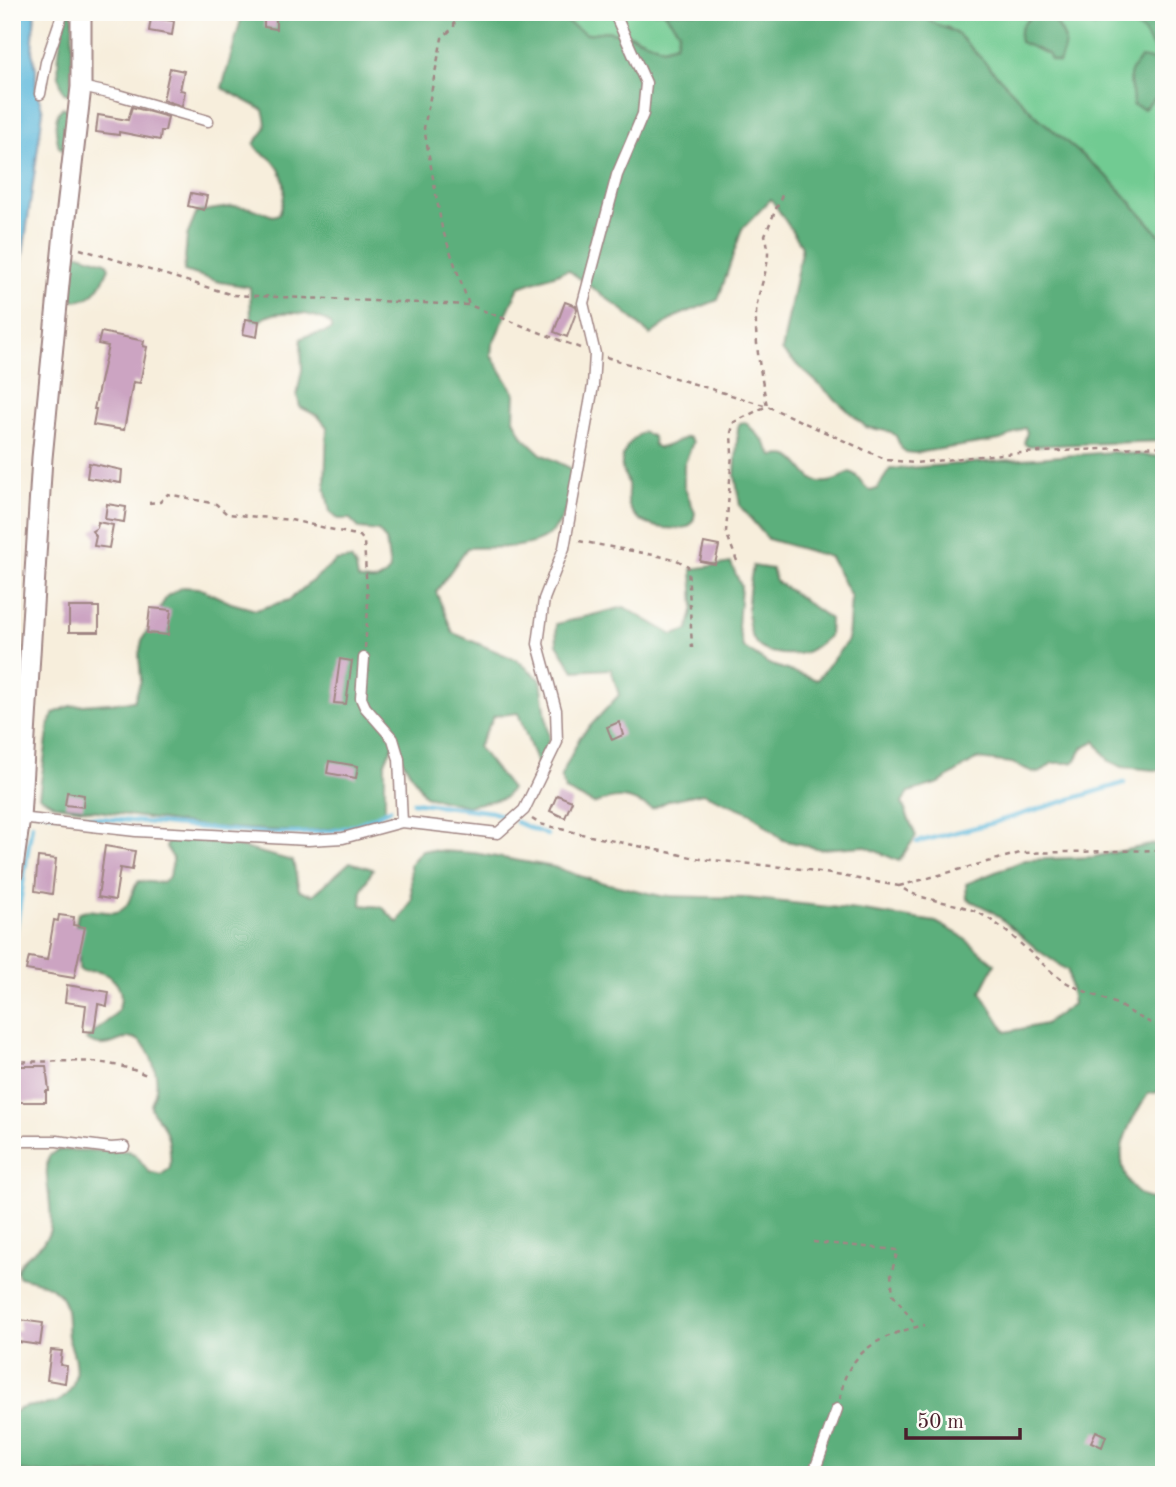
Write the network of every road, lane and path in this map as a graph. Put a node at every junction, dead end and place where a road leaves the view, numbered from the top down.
1 (63, 12) edge
2 (81, 12) edge
3 (455, 12) edge
4 (614, 12) edge
5 (81, 87) junction
6 (40, 94) dead end
7 (208, 121) dead end
8 (782, 195) dead end
9 (62, 243) junction
10 (469, 305) junction
11 (595, 354) junction
12 (767, 407) junction
13 (1164, 446) edge
14 (149, 503) dead end
15 (565, 538) junction
16 (737, 561) dead end
17 (692, 648) dead end
18 (364, 658) joint
19 (521, 813) junction
20 (20, 818) junction
21 (402, 822) junction
22 (1164, 850) edge
23 (12, 873) edge
24 (899, 886) junction
25 (1164, 1028) edge
26 (12, 1061) edge
27 (149, 1076) dead end
28 (12, 1141) edge
29 (124, 1147) dead end
30 (813, 1242) dead end
31 (925, 1325) dead end
32 (917, 1327) junction
33 (837, 1409) joint
34 (813, 1475) edge

1 - 6 lane
2 - 5 street
3 - 10 path
4 - 11 lane
5 - 7 lane
5 - 9 street
8 - 12 path
9 - 10 path
9 - 20 street
10 - 11 path
11 - 12 path
11 - 15 lane
12 - 13 path
12 - 16 path
14 - 18 path
15 - 17 path
15 - 19 lane
18 - 21 lane
19 - 21 lane
19 - 24 path
20 - 21 lane
20 - 23 street
22 - 24 path
24 - 25 path
26 - 27 path
28 - 29 lane
30 - 32 path
31 - 32 path
32 - 33 path
33 - 34 lane

